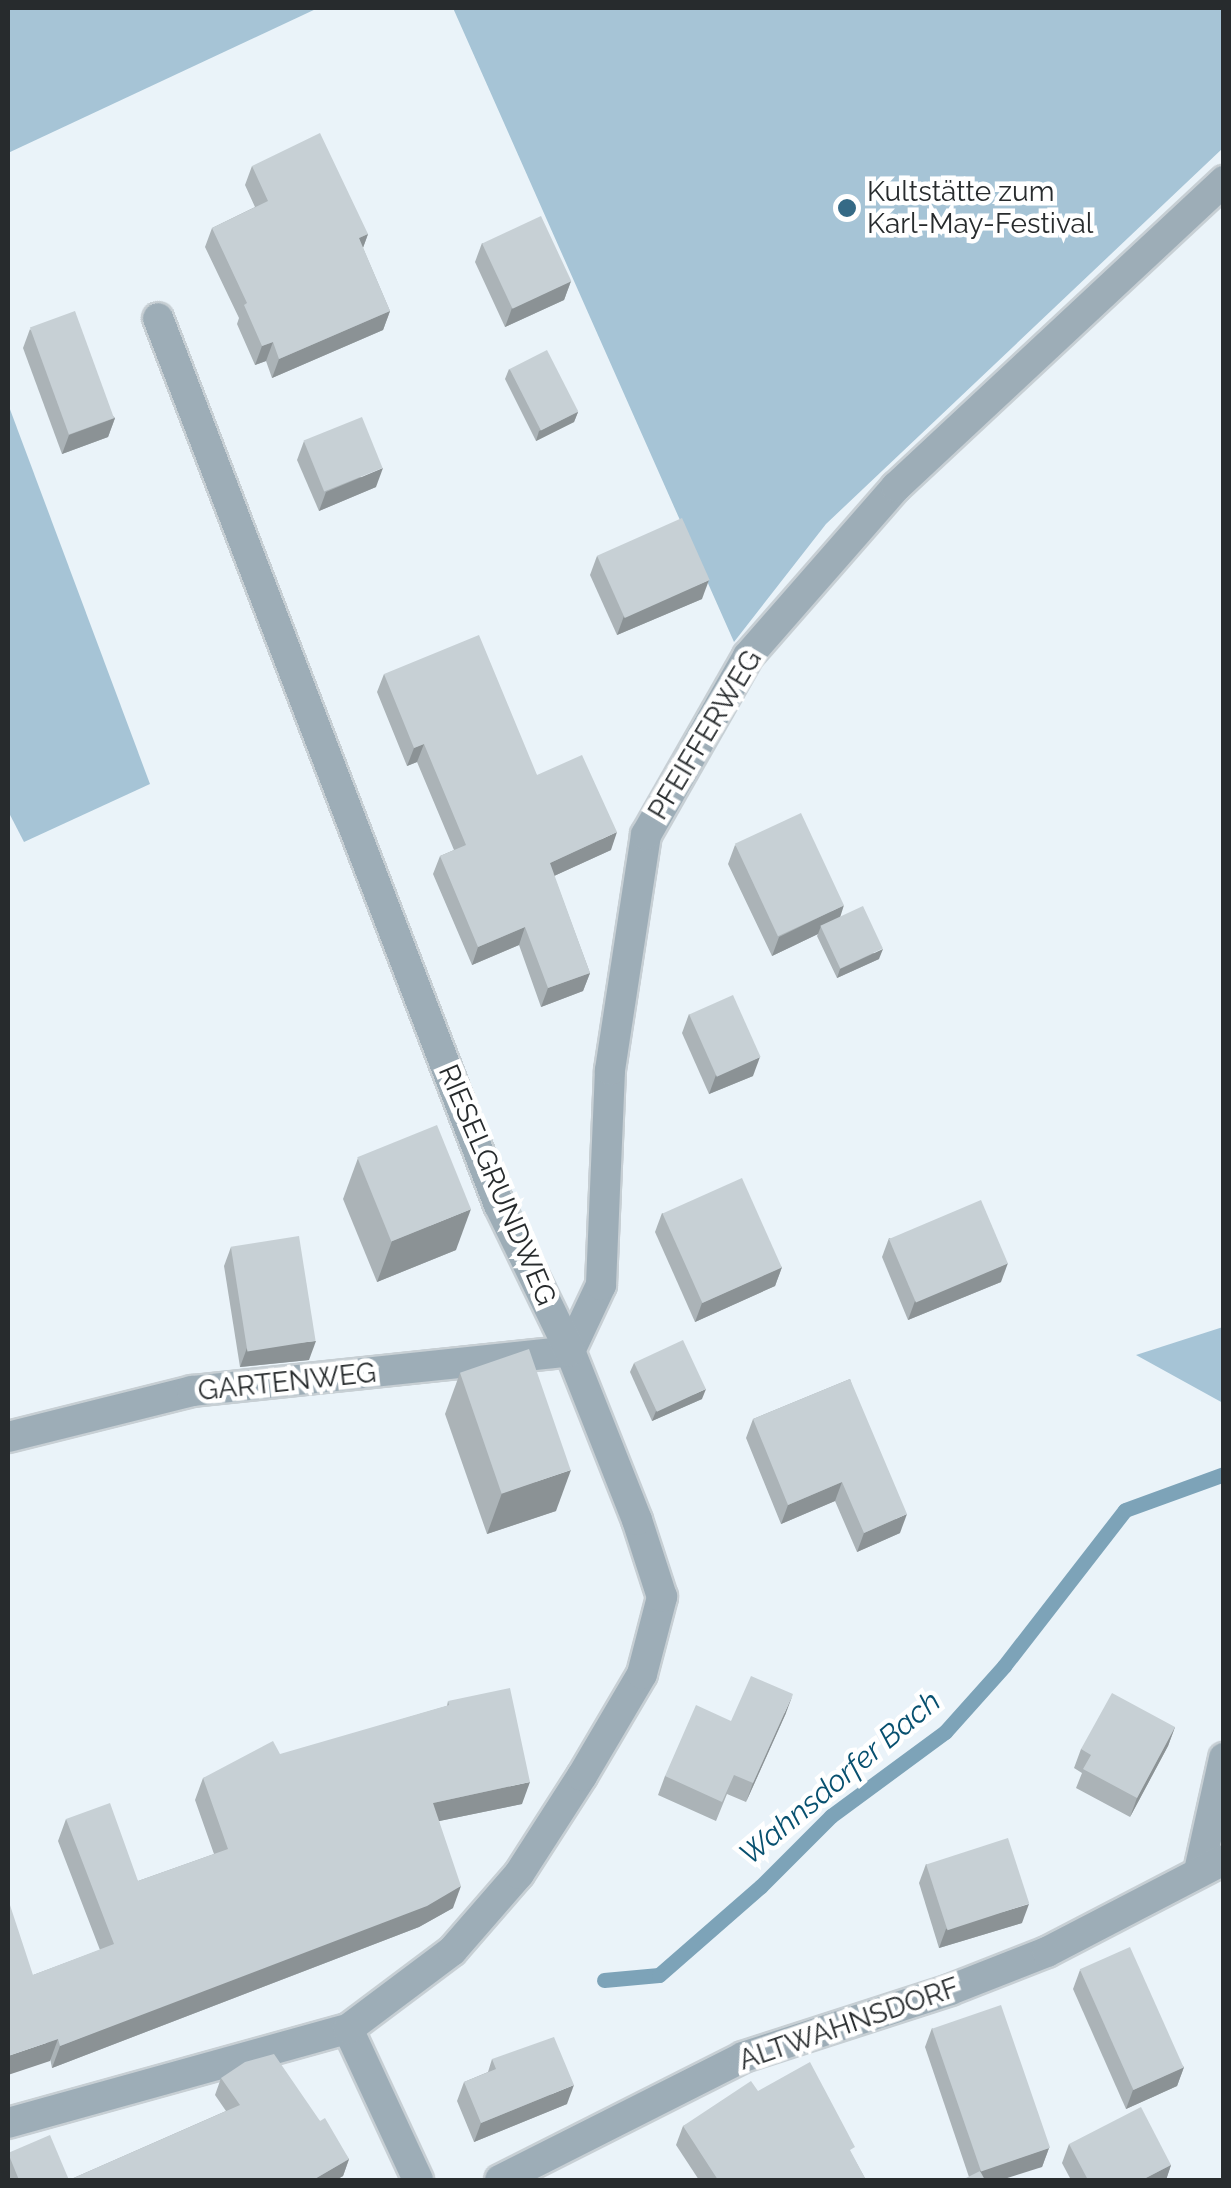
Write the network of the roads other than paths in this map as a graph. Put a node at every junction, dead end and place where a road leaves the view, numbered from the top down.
1 (1224, 181) edge
2 (158, 318) dead end
3 (570, 1351) junction
4 (8, 1436) edge
5 (1224, 1758) edge
6 (1211, 1865) edge
7 (348, 2028) junction
8 (8, 2123) edge
9 (418, 2180) edge
10 (500, 2180) edge

1 - 3 street, PFEIFFERWEG
2 - 3 street, RIESELGRUNDWEG
3 - 4 street, GARTENWEG
3 - 7 street, RIESELGRUNDWEG
5 - 6 street
6 - 10 street, ALTWAHNSDORF
7 - 8 street
7 - 9 street

